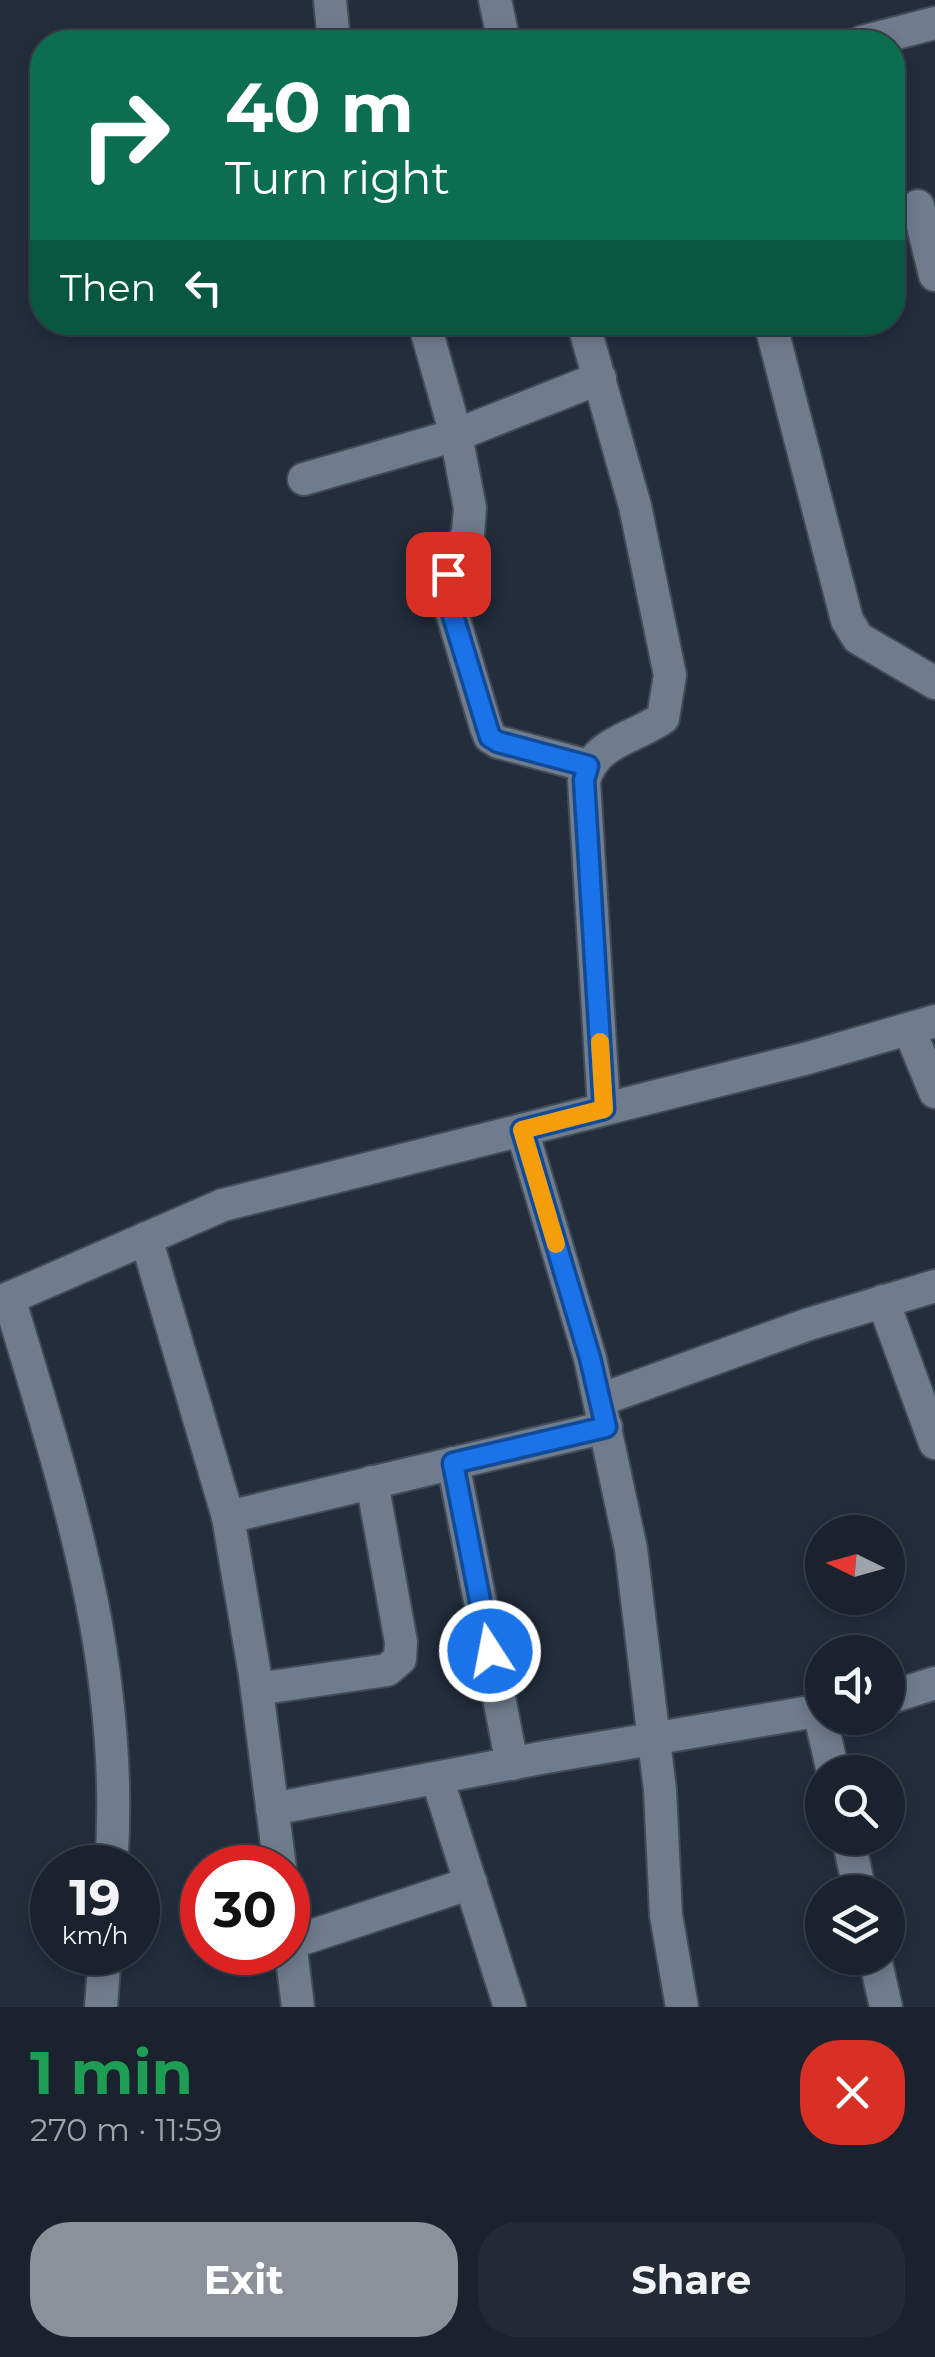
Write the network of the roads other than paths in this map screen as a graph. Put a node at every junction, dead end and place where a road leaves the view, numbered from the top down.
1 (330, 0) edge
2 (494, 0) edge
3 (935, 23) edge
4 (333, 30) edge
5 (501, 30) edge
6 (905, 31) edge
7 (915, 206) edge
8 (935, 275) edge
9 (428, 335) edge
10 (587, 335) edge
11 (773, 335) edge
12 (600, 378) junction
13 (456, 435) junction
14 (304, 479) dead end
15 (935, 683) edge
16 (588, 766) junction
17 (922, 1025) edge
18 (935, 1092) edge
19 (604, 1109) junction
20 (522, 1130) junction
21 (146, 1238) junction
22 (935, 1286) edge
23 (5, 1300) edge
24 (883, 1301) junction
25 (603, 1414) junction
26 (935, 1443) edge
27 (453, 1463) junction
28 (372, 1482) junction
29 (228, 1517) junction
30 (935, 1683) edge
31 (257, 1688) junction
32 (905, 1693) edge
33 (805, 1713) edge
34 (654, 1738) junction
35 (512, 1764) junction
36 (437, 1778) junction
37 (272, 1809) junction
38 (112, 1845) edge
39 (277, 1845) edge
40 (471, 1884) junction
41 (310, 1928) edge
42 (103, 1975) edge
43 (294, 1975) edge
44 (879, 1975) edge
45 (101, 2007) edge
46 (298, 2007) edge
47 (510, 2007) edge
48 (682, 2007) edge
49 (886, 2007) edge

1 - 4 street
2 - 5 street
3 - 6 street
7 - 8 street
9 - 13 street
10 - 12 street
11 - 15 street
12 - 13 street
12 - 16 street
13 - 14 street
13 - 16 street
16 - 19 street
17 - 18 street
17 - 19 street
19 - 20 street
20 - 21 street
20 - 25 street
21 - 23 street
21 - 29 street
22 - 24 street
23 - 38 street
24 - 25 street
24 - 26 street
25 - 27 street
25 - 34 street
27 - 28 street
27 - 35 street
28 - 29 street
28 - 31 street
29 - 31 street
30 - 32 street
31 - 37 street
33 - 34 street
34 - 35 street
34 - 48 street
35 - 36 street
36 - 37 street
36 - 40 street
37 - 39 street
40 - 41 street
40 - 47 street
42 - 45 street
43 - 46 street
44 - 49 street

